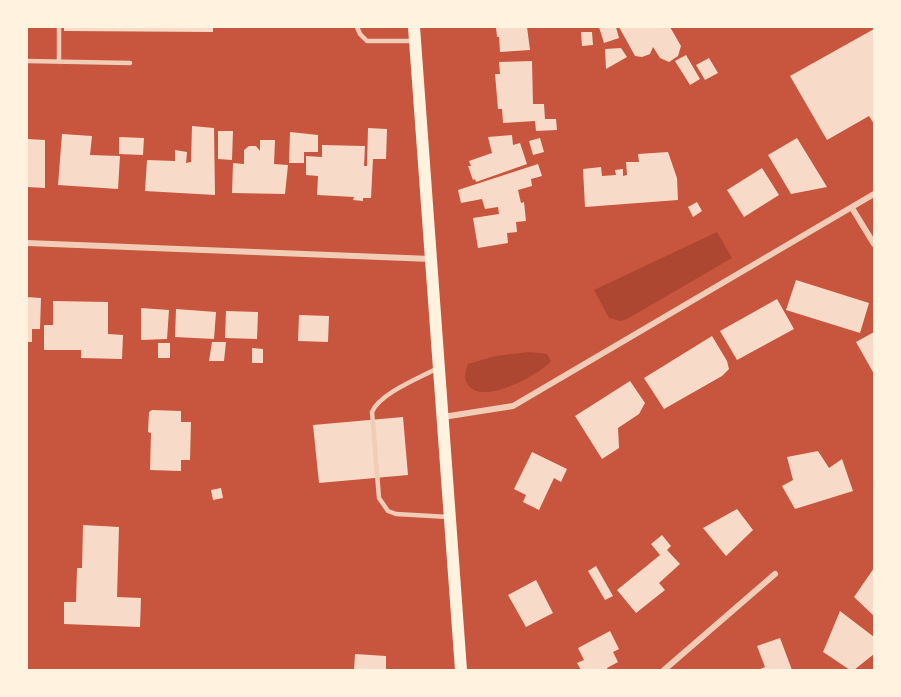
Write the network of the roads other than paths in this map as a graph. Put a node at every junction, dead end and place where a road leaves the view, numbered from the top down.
1 (59, 27) edge
2 (357, 27) edge
3 (414, 27) edge
4 (415, 41) junction
5 (27, 62) edge
6 (59, 62) junction
7 (130, 63) dead end
8 (874, 194) edge
9 (852, 208) junction
10 (27, 243) edge
11 (874, 244) edge
12 (432, 259) junction
13 (438, 368) junction
14 (442, 417) junction
15 (449, 517) junction
16 (775, 574) dead end
17 (461, 670) edge
18 (664, 670) edge

1 - 6 lane
2 - 4 lane
3 - 4 main road
4 - 12 main road
5 - 6 lane
6 - 7 lane
8 - 9 street
9 - 11 street
9 - 14 street
10 - 12 street
12 - 13 main road
13 - 14 main road
13 - 15 lane
14 - 15 main road
15 - 17 main road
16 - 18 street

